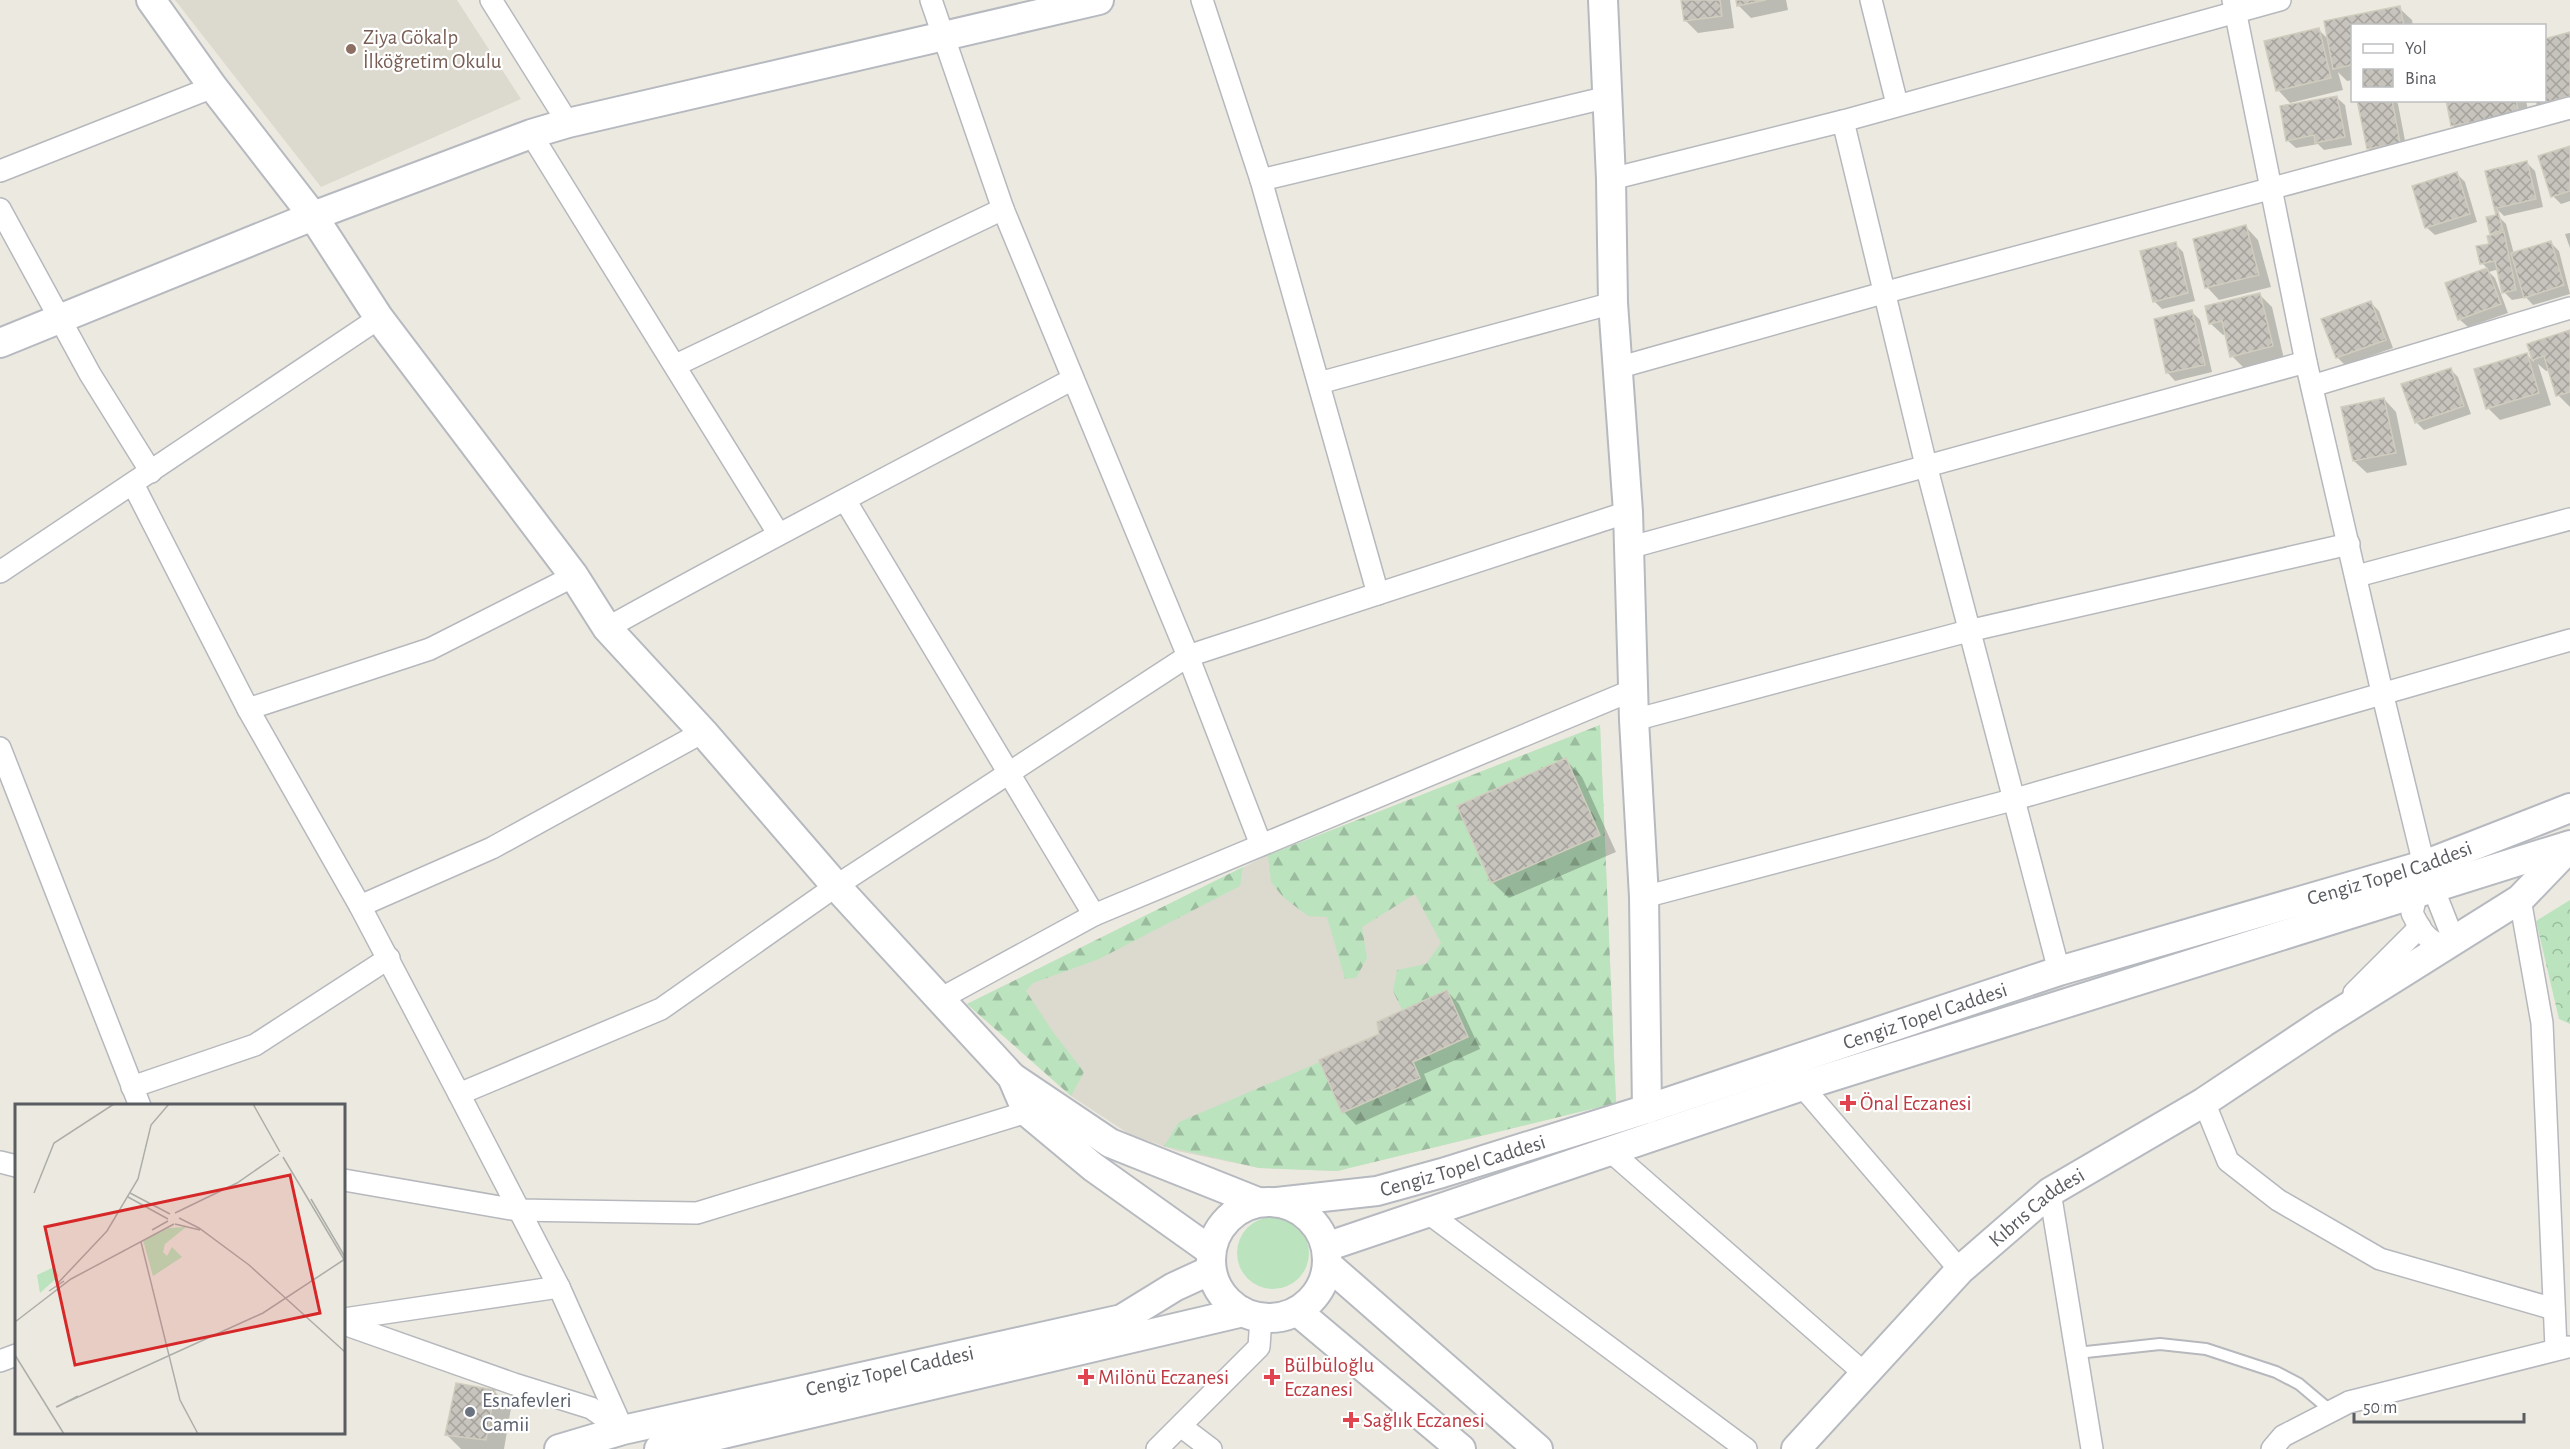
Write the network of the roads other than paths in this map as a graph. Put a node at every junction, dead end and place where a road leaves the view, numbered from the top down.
1 (151, 0) edge
2 (491, 0) edge
3 (931, 0) edge
4 (1100, 0) edge
5 (1202, 0) edge
6 (1603, 0) edge
7 (1871, 0) edge
8 (2280, 0) edge
9 (2234, 6) edge
10 (945, 36) junction
11 (213, 87) junction
12 (1608, 97) junction
13 (1897, 104) junction
14 (2570, 108) edge
15 (1843, 121) junction
16 (568, 123) junction
17 (531, 134) junction
18 (0, 171) edge
19 (1611, 178) junction
20 (1261, 180) junction
21 (2273, 190) junction
22 (0, 209) edge
23 (1003, 209) junction
24 (313, 216) junction
25 (1882, 293) junction
26 (1613, 303) junction
27 (2570, 308) edge
28 (60, 318) junction
29 (379, 318) junction
30 (0, 344) edge
31 (2306, 362) junction
32 (676, 365) junction
33 (1617, 368) junction
34 (1073, 379) junction
35 (1319, 383) junction
36 (2312, 386) junction
37 (1926, 465) junction
38 (151, 472) junction
39 (133, 484) junction
40 (845, 500) junction
41 (1628, 512) junction
42 (2570, 519) edge
43 (778, 533) junction
44 (2349, 544) junction
45 (1628, 548) junction
46 (0, 572) edge
47 (574, 576) junction
48 (2357, 576) junction
49 (1378, 594) junction
50 (607, 628) junction
51 (1968, 631) junction
52 (2570, 640) edge
53 (1188, 656) junction
54 (1633, 690) junction
55 (2382, 692) junction
56 (248, 710) junction
57 (1634, 720) junction
58 (703, 732) junction
59 (0, 748) edge
60 (1009, 774) junction
61 (2013, 800) junction
62 (2570, 808) edge
63 (1261, 845) junction
64 (2570, 846) edge
65 (2424, 882) junction
66 (836, 886) junction
67 (1644, 897) junction
68 (2520, 899) junction
69 (360, 906) junction
70 (1094, 915) junction
71 (2420, 927) junction
72 (2449, 943) junction
73 (388, 958) junction
74 (2059, 971) junction
75 (940, 999) junction
76 (2324, 1022) junction
77 (1012, 1077) junction
78 (1802, 1086) junction
79 (459, 1094) junction
80 (136, 1096) edge
81 (2204, 1102) junction
82 (1647, 1109) junction
83 (1027, 1112) junction
84 (1609, 1150) junction
85 (0, 1162) edge
86 (15, 1166) edge
87 (345, 1180) edge
88 (2050, 1192) junction
89 (1268, 1202) junction
90 (517, 1210) junction
91 (1427, 1212) junction
92 (1327, 1256) junction
93 (1211, 1260) junction
94 (1960, 1270) junction
95 (559, 1287) junction
96 (2554, 1309) junction
97 (1297, 1311) junction
98 (1252, 1315) junction
99 (345, 1319) edge
100 (345, 1324) edge
101 (2563, 1347) edge
102 (2077, 1353) junction
103 (15, 1355) edge
104 (0, 1361) edge
105 (1864, 1373) junction
106 (2331, 1411) junction
107 (1182, 1427) junction
108 (623, 1430) junction
109 (559, 1449) edge
110 (659, 1449) edge
111 (1157, 1449) edge
112 (1211, 1449) edge
113 (1461, 1449) edge
114 (1538, 1449) edge
115 (1746, 1449) edge
116 (1796, 1449) edge
117 (2092, 1449) edge
118 (2272, 1449) edge

1 - 11 street
2 - 16 street
3 - 10 street
4 - 10 street
5 - 20 street
6 - 12 street
7 - 13 street
8 - 9 street
9 - 13 street
9 - 21 street
10 - 16 street
10 - 23 street
11 - 18 street
11 - 24 street
12 - 19 street
12 - 20 street
13 - 15 street
14 - 21 street
15 - 19 street
15 - 25 street
16 - 17 street
17 - 24 street
17 - 32 street
19 - 26 street
20 - 35 street
21 - 25 street
21 - 31 street
22 - 28 street
23 - 32 street
23 - 34 street
24 - 28 street
24 - 29 street
25 - 33 street
25 - 37 street
26 - 33 street
26 - 35 street
27 - 36 street
28 - 30 street
28 - 38 street
29 - 38 street
29 - 47 street
31 - 36 street
31 - 37 street
32 - 43 street
33 - 41 street
34 - 40 street
34 - 53 street
35 - 49 street
36 - 44 street
37 - 45 street
37 - 51 street
38 - 39 street
39 - 46 street
39 - 56 street
40 - 43 street
40 - 60 street
41 - 45 street
41 - 49 street
42 - 48 street
43 - 50 street
44 - 48 street
44 - 51 street
45 - 54 street
47 - 50 street
47 - 56 street
48 - 55 street
49 - 53 street
50 - 58 street
51 - 57 street
51 - 61 street
52 - 55 street
53 - 60 street
53 - 63 street
54 - 57 street
54 - 63 street
55 - 61 street
55 - 65 street
56 - 69 street
57 - 67 street
58 - 66 street
58 - 69 street
59 - 80 street
60 - 66 street
60 - 70 street
61 - 67 street
61 - 74 street
62 - 65 street, Cengiz Topel Caddesi
63 - 70 street
64 - 65 street, Cengiz Topel Caddesi
64 - 68 street, Kıbrıs Caddesi
65 - 71 street
65 - 72 street
65 - 74 street, Cengiz Topel Caddesi
65 - 78 street, Cengiz Topel Caddesi
66 - 75 street
66 - 79 street
67 - 82 street
68 - 72 street, Kıbrıs Caddesi
68 - 96 street
69 - 73 street
70 - 75 street
71 - 72 street
71 - 76 street
72 - 76 street, Kıbrıs Caddesi
73 - 79 street
73 - 80 street
74 - 82 street, Cengiz Topel Caddesi
75 - 77 street
76 - 81 street, Kıbrıs Caddesi
77 - 83 street
77 - 89 street
78 - 84 street, Cengiz Topel Caddesi
78 - 94 street
79 - 90 street
81 - 88 street, Kıbrıs Caddesi
81 - 96 street
82 - 89 street, Cengiz Topel Caddesi
83 - 90 street
83 - 93 street
84 - 91 street, Cengiz Topel Caddesi
84 - 105 street
85 - 86 street
87 - 90 street
88 - 94 street, Kıbrıs Caddesi
88 - 102 street
89 - 92 street
89 - 93 street
90 - 95 street
91 - 92 street, Cengiz Topel Caddesi
91 - 115 street
92 - 97 street
92 - 114 street
93 - 98 street
93 - 108 street, Cengiz Topel Caddesi
94 - 105 street, Kıbrıs Caddesi
95 - 99 street
95 - 108 street
96 - 101 street
97 - 98 street
97 - 113 street
98 - 107 street
98 - 110 street, Cengiz Topel Caddesi
100 - 108 street
101 - 106 street
102 - 106 lane
102 - 117 street
103 - 104 street
105 - 116 street, Kıbrıs Caddesi
106 - 118 street
107 - 111 street
107 - 112 street
108 - 109 street, Cengiz Topel Caddesi

